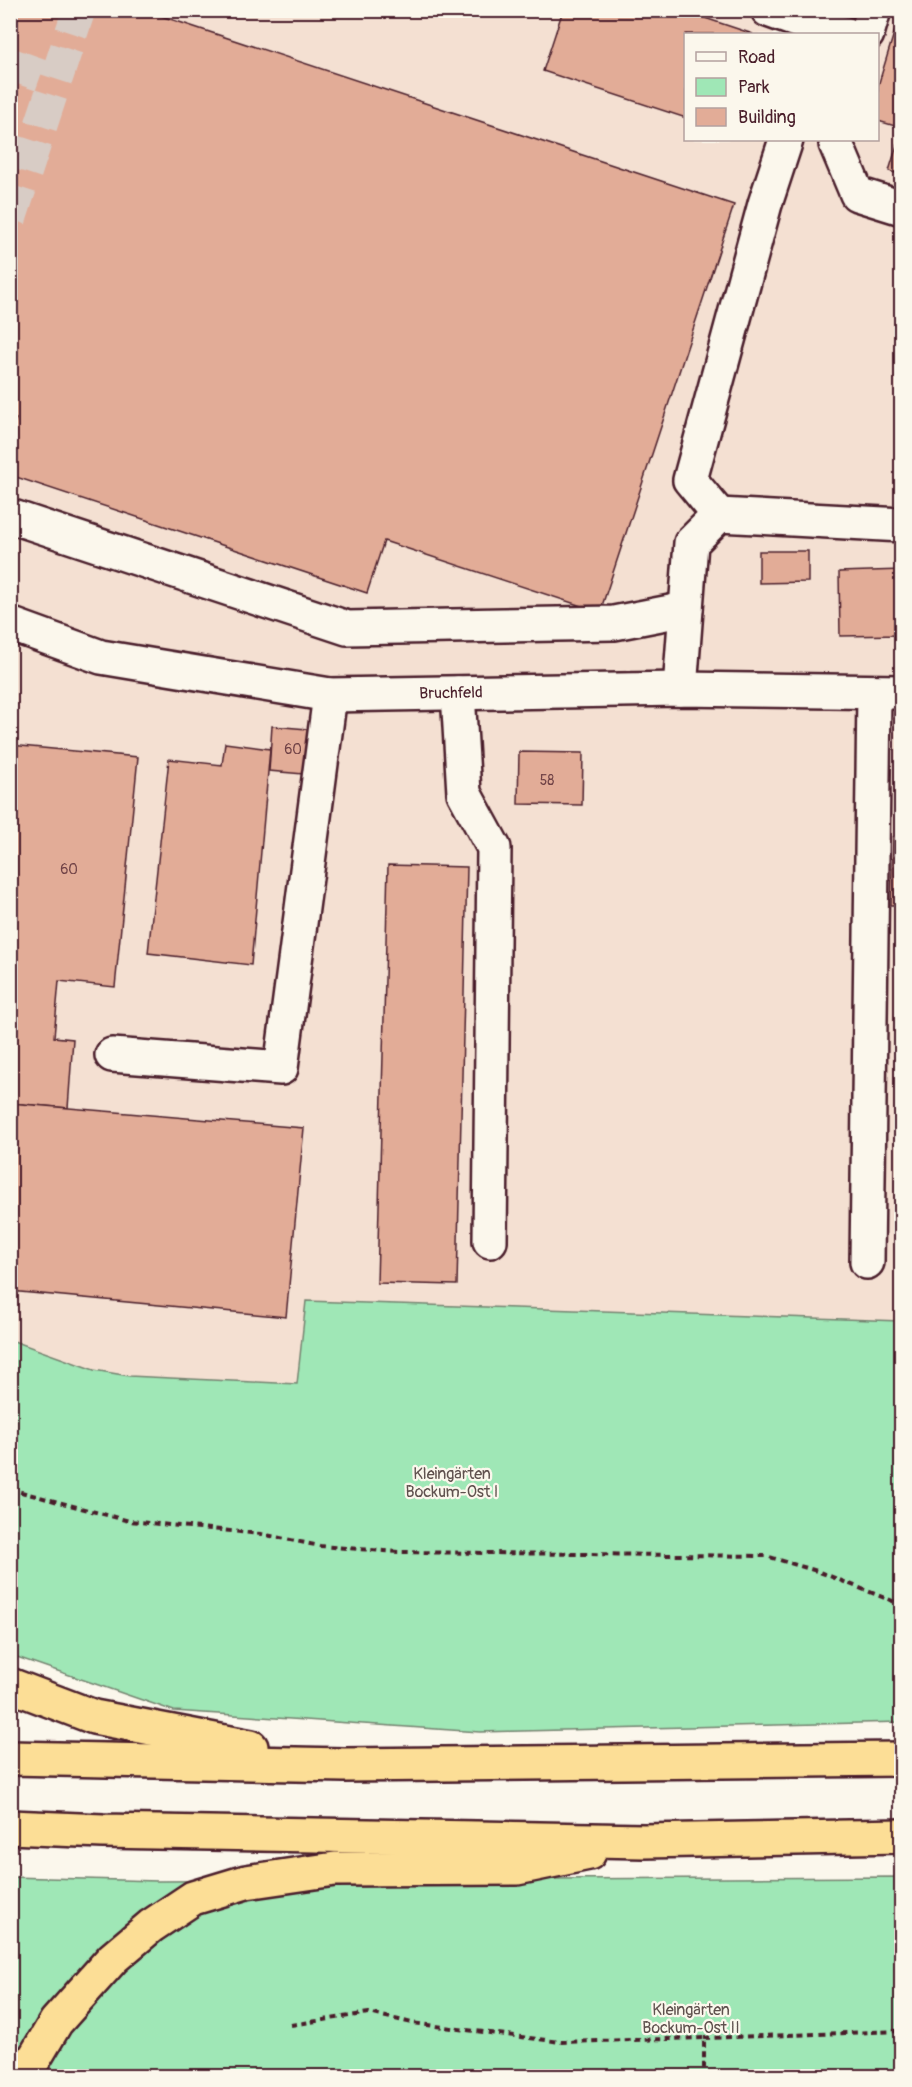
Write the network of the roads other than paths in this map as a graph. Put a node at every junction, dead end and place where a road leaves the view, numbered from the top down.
1 (768, 10) edge
2 (874, 10) edge
3 (808, 29) edge
4 (838, 33) edge
5 (867, 33) edge
6 (786, 141) edge
7 (837, 141) edge
8 (902, 208) edge
9 (719, 515) junction
10 (10, 516) edge
11 (902, 525) edge
12 (686, 609) junction
13 (10, 624) edge
14 (680, 689) junction
15 (888, 692) edge
16 (458, 693) junction
17 (330, 695) junction
18 (112, 1055) dead end
19 (490, 1241) dead end
20 (867, 1262) dead end
21 (10, 1685) edge
22 (10, 1758) edge
23 (902, 1759) edge
24 (344, 1765) junction
25 (10, 1827) edge
26 (902, 1836) edge
27 (644, 1841) junction
28 (24, 2076) edge

1 - 3 street
2 - 5 street
3 - 4 street
6 - 9 street
7 - 8 street
9 - 11 street
9 - 12 street
10 - 12 street
12 - 14 street
13 - 17 street, Bruchfeld
14 - 15 street, Bruchfeld
14 - 16 street, Bruchfeld
15 - 20 street
16 - 17 street, Bruchfeld
16 - 19 street
17 - 18 street
21 - 24 highway
22 - 24 highway
23 - 24 highway
25 - 27 highway
26 - 27 highway
27 - 28 highway

